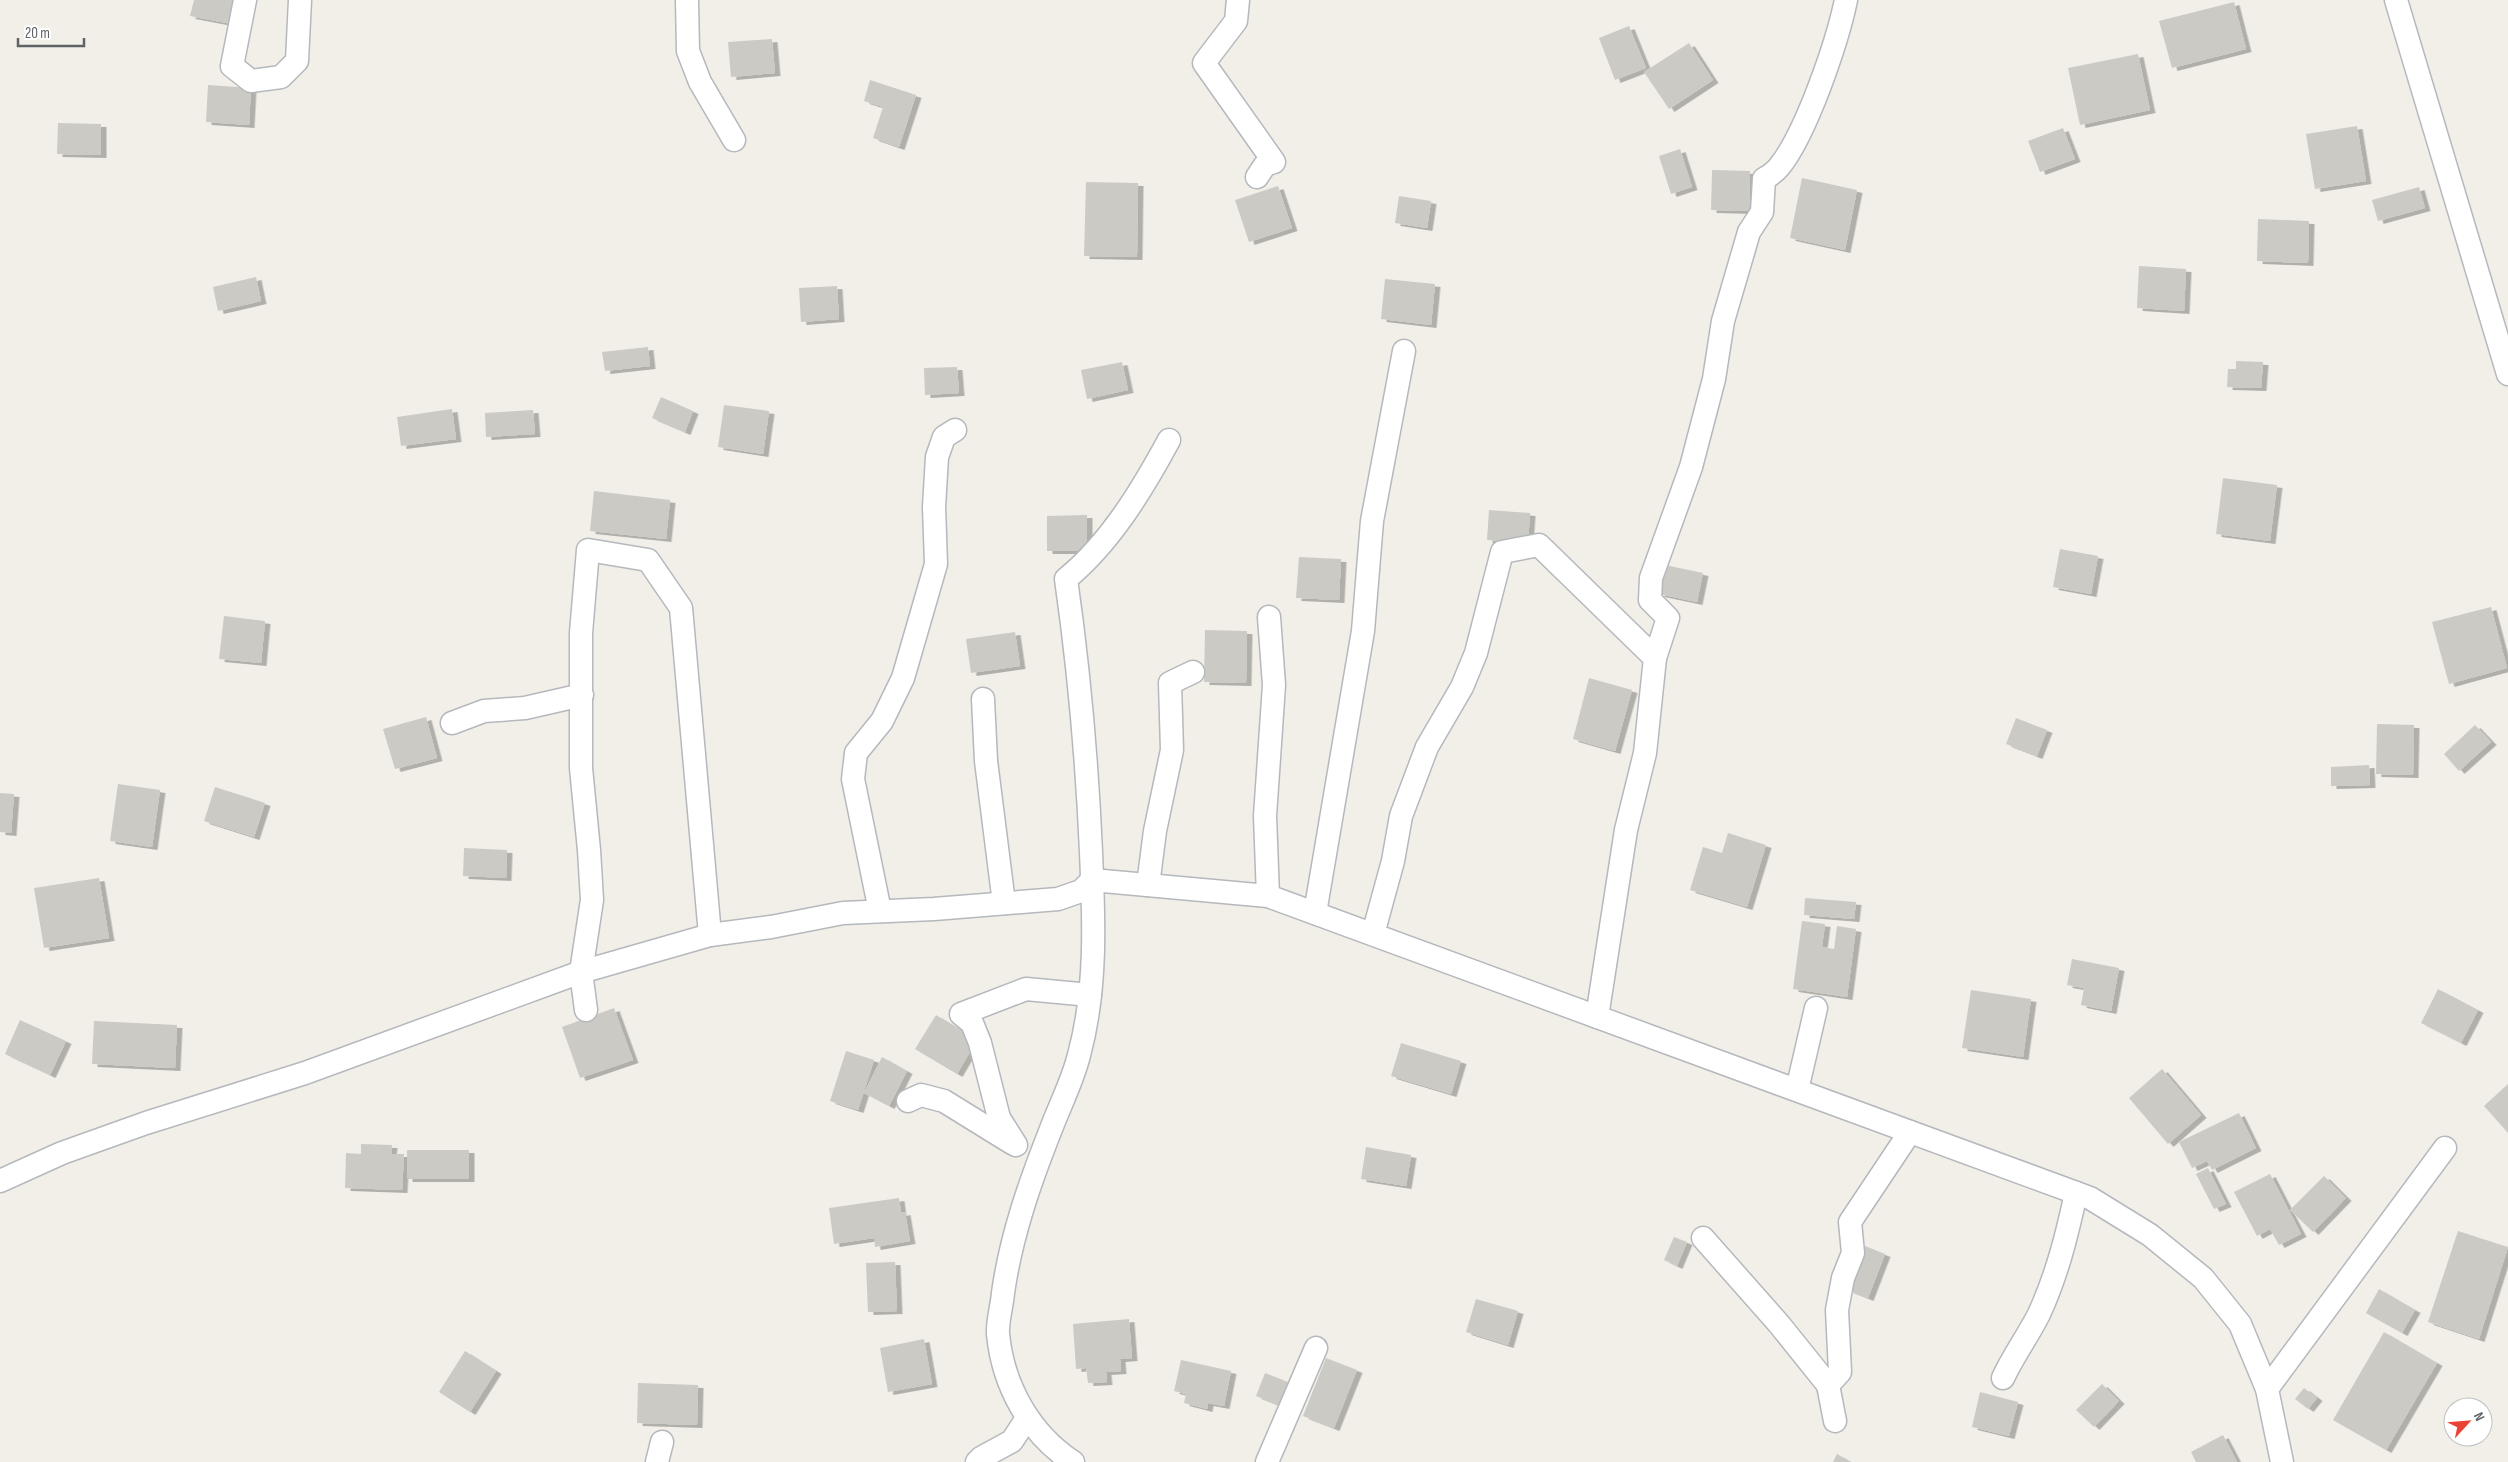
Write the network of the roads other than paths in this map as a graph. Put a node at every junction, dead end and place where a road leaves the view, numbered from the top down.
1 (245, 0) edge
2 (300, 0) edge
3 (687, 0) edge
4 (1238, 0) edge
5 (1846, 0) edge
6 (2396, 0) edge
7 (734, 140) dead end
8 (1257, 177) dead end
9 (1404, 351) dead end
10 (2508, 374) edge
11 (955, 430) dead end
12 (1169, 440) dead end
13 (1269, 617) dead end
14 (1655, 658) junction
15 (1193, 672) dead end
16 (582, 695) junction
17 (982, 699) dead end
18 (452, 723) dead end
19 (1092, 880) junction
20 (1148, 885) junction
21 (1268, 896) junction
22 (1004, 903) junction
23 (880, 911) junction
24 (1315, 913) junction
25 (1373, 934) junction
26 (710, 935) junction
27 (581, 972) junction
28 (1090, 995) junction
29 (1816, 1008) dead end
30 (586, 1010) dead end
31 (1598, 1016) junction
32 (1798, 1090) junction
33 (908, 1100) dead end
34 (1910, 1132) junction
35 (1016, 1146) junction
36 (1044, 1146) junction
37 (2444, 1148) dead end
38 (0, 1180) edge
39 (2076, 1193) junction
40 (1704, 1238) dead end
41 (1316, 1348) dead end
42 (2003, 1378) dead end
43 (1828, 1385) junction
44 (2267, 1389) junction
45 (1027, 1418) junction
46 (1835, 1421) dead end
47 (977, 1462) edge
48 (1073, 1462) edge
49 (1268, 1462) edge
50 (2282, 1462) edge

1 - 2 street
3 - 7 street
4 - 8 street
5 - 14 street
6 - 10 street
9 - 24 street
11 - 23 street
12 - 19 street
13 - 21 street
14 - 25 street
14 - 31 street
15 - 20 street
16 - 18 street
16 - 26 street
16 - 27 street
17 - 22 street
19 - 20 street
19 - 22 street
19 - 28 street
20 - 21 street
21 - 24 street
22 - 23 street
23 - 26 street
24 - 25 street
25 - 31 street
26 - 27 street
27 - 30 street
27 - 38 street
28 - 35 street
28 - 36 street
29 - 32 street
31 - 32 street
32 - 34 street
33 - 35 street
34 - 39 street
34 - 43 street
35 - 36 street
36 - 45 street
37 - 44 street
39 - 42 street
39 - 44 street
40 - 43 street
41 - 49 street
43 - 46 street
44 - 50 street
45 - 47 street
45 - 48 street

